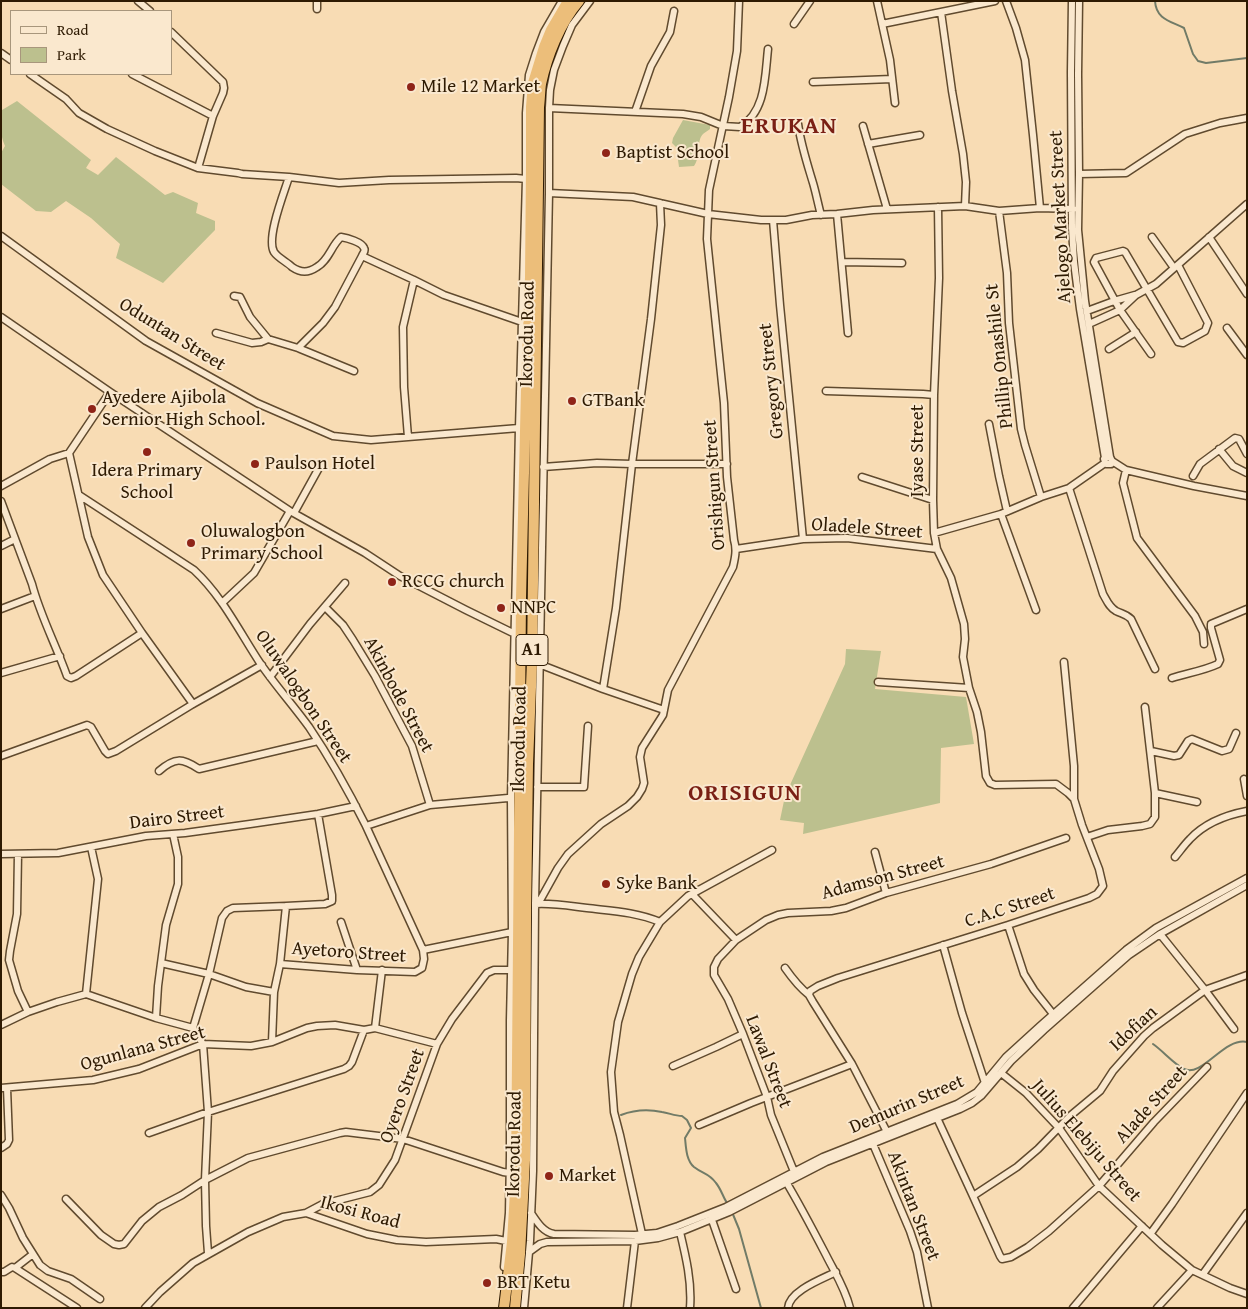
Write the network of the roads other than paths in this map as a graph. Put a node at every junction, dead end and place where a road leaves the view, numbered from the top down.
1 (138, 1) edge
2 (316, 1) edge
3 (562, 1) edge
4 (568, 1) edge
5 (579, 1) edge
6 (590, 1) edge
7 (738, 1) edge
8 (810, 1) edge
9 (877, 1) edge
10 (994, 1) edge
11 (1006, 1) edge
12 (1072, 1) edge
13 (1079, 1) edge
14 (317, 9) dead end
15 (149, 10) edge
16 (674, 11) dead end
17 (942, 12) junction
18 (794, 24) dead end
19 (882, 24) junction
20 (172, 33) edge
21 (768, 49) dead end
22 (31, 75) edge
23 (134, 75) edge
24 (892, 79) junction
25 (812, 82) dead end
26 (895, 103) dead end
27 (549, 108) junction
28 (635, 112) junction
29 (213, 116) junction
30 (1247, 118) edge
31 (798, 124) dead end
32 (723, 126) junction
33 (863, 126) dead end
34 (920, 135) dead end
35 (868, 144) junction
36 (198, 168) junction
37 (1079, 174) junction
38 (290, 177) junction
39 (526, 179) junction
40 (549, 193) junction
41 (660, 203) junction
42 (1247, 204) edge
43 (965, 206) junction
44 (938, 207) junction
45 (1040, 208) junction
46 (887, 209) junction
47 (1073, 209) junction
48 (999, 211) junction
49 (708, 214) junction
50 (837, 214) junction
51 (821, 215) junction
52 (773, 220) junction
53 (1, 236) edge
54 (1152, 237) dead end
55 (1209, 237) junction
56 (362, 256) junction
57 (842, 262) junction
58 (902, 264) dead end
59 (1176, 267) junction
60 (414, 280) junction
61 (1147, 289) junction
62 (1247, 294) edge
63 (1136, 295) junction
64 (234, 296) dead end
65 (1114, 300) junction
66 (1120, 310) junction
67 (1087, 311) junction
68 (1, 318) edge
69 (522, 322) junction
70 (1089, 324) junction
71 (1227, 328) dead end
72 (1136, 332) junction
73 (216, 333) dead end
74 (848, 333) dead end
75 (268, 339) junction
76 (298, 348) junction
77 (1109, 350) dead end
78 (1151, 354) dead end
79 (1247, 355) edge
80 (524, 361) junction
81 (354, 371) dead end
82 (110, 392) junction
83 (826, 392) dead end
84 (934, 395) junction
85 (521, 422) junction
86 (989, 424) dead end
87 (408, 437) junction
88 (1219, 449) junction
89 (70, 453) junction
90 (1247, 454) edge
91 (1108, 460) junction
92 (632, 464) junction
93 (727, 464) junction
94 (320, 466) dead end
95 (543, 466) junction
96 (1126, 470) junction
97 (1247, 472) edge
98 (1193, 476) dead end
99 (862, 477) dead end
100 (1, 486) edge
101 (1069, 488) junction
102 (79, 495) junction
103 (1247, 496) edge
104 (1041, 497) junction
105 (1, 500) edge
106 (933, 500) junction
107 (292, 512) junction
108 (1004, 512) junction
109 (934, 533) junction
110 (16, 539) junction
111 (803, 539) junction
112 (1, 546) edge
113 (937, 548) junction
114 (736, 549) junction
115 (345, 583) dead end
116 (35, 596) junction
117 (222, 603) junction
118 (325, 607) junction
119 (1, 609) edge
120 (1036, 610) dead end
121 (1247, 610) edge
122 (142, 633) junction
123 (515, 634) junction
124 (1204, 644) dead end
125 (60, 656) junction
126 (1064, 662) dead end
127 (539, 664) junction
128 (262, 665) junction
129 (1155, 669) dead end
130 (1, 673) edge
131 (270, 677) junction
132 (1172, 678) dead end
133 (878, 682) dead end
134 (969, 688) junction
135 (603, 689) junction
136 (193, 704) junction
137 (1145, 707) dead end
138 (664, 710) junction
139 (588, 726) dead end
140 (1236, 733) dead end
141 (318, 741) junction
142 (1151, 751) junction
143 (1, 756) edge
144 (159, 771) dead end
145 (1244, 778) dead end
146 (537, 787) junction
147 (1155, 793) junction
148 (1247, 796) edge
149 (512, 799) junction
150 (1074, 799) junction
151 (1197, 802) dead end
152 (430, 805) junction
153 (356, 806) junction
154 (1247, 811) edge
155 (318, 814) junction
156 (366, 826) junction
157 (173, 834) junction
158 (1087, 837) junction
159 (1066, 838) dead end
160 (91, 847) junction
161 (772, 850) dead end
162 (875, 852) dead end
163 (1, 854) edge
164 (18, 854) junction
165 (1175, 857) dead end
166 (1247, 878) edge
167 (1247, 885) edge
168 (886, 893) junction
169 (692, 894) junction
170 (536, 904) junction
171 (286, 906) junction
172 (341, 922) dead end
173 (660, 922) junction
174 (1008, 925) junction
175 (512, 932) junction
176 (1160, 934) junction
177 (736, 940) junction
178 (943, 945) junction
179 (423, 950) junction
180 (2, 959) edge
181 (718, 959) joint
182 (9, 960) junction
183 (161, 963) junction
184 (280, 964) junction
185 (784, 968) dead end
186 (357, 970) junction
187 (382, 970) junction
188 (512, 970) junction
189 (208, 974) junction
190 (1247, 975) edge
191 (1205, 990) junction
192 (274, 992) junction
193 (86, 994) junction
194 (810, 996) junction
195 (28, 1012) junction
196 (1053, 1014) junction
197 (156, 1018) junction
198 (1, 1025) edge
199 (193, 1028) junction
200 (375, 1028) junction
201 (1234, 1029) dead end
202 (364, 1030) junction
203 (743, 1034) junction
204 (272, 1042) junction
205 (203, 1044) junction
206 (437, 1044) junction
207 (852, 1064) junction
208 (672, 1066) dead end
209 (1207, 1067) dead end
210 (1001, 1073) junction
211 (985, 1083) junction
212 (4, 1088) edge
213 (1247, 1093) edge
214 (767, 1097) junction
215 (208, 1112) junction
216 (937, 1118) junction
217 (699, 1124) dead end
218 (1059, 1128) junction
219 (887, 1132) junction
220 (149, 1133) dead end
221 (403, 1139) junction
222 (873, 1144) junction
223 (1, 1148) edge
224 (510, 1173) junction
225 (796, 1174) junction
226 (205, 1180) junction
227 (785, 1180) junction
228 (1099, 1186) junction
229 (1, 1195) edge
230 (974, 1196) junction
231 (66, 1199) dead end
232 (728, 1210) junction
233 (531, 1213) junction
234 (1247, 1213) edge
235 (306, 1214) junction
236 (712, 1220) junction
237 (1142, 1226) junction
238 (680, 1232) junction
239 (1151, 1233) junction
240 (642, 1234) junction
241 (506, 1241) junction
242 (530, 1241) joint
243 (635, 1241) junction
244 (208, 1253) junction
245 (524, 1253) junction
246 (33, 1254) junction
247 (14, 1268) junction
248 (1192, 1270) junction
249 (1, 1272) edge
250 (836, 1272) junction
251 (1203, 1274) junction
252 (736, 1288) dead end
253 (1247, 1294) edge
254 (100, 1300) dead end
255 (77, 1308) edge
256 (145, 1308) edge
257 (499, 1308) edge
258 (504, 1308) edge
259 (515, 1308) edge
260 (524, 1308) edge
261 (627, 1308) edge
262 (690, 1308) edge
263 (788, 1308) edge
264 (850, 1308) edge
265 (928, 1308) edge
266 (1073, 1308) edge
267 (1157, 1308) edge

1 - 15 street
2 - 14 street
3 - 39 street, Ikorodu Road
4 - 80 highway, Ikorodu Road / A1
5 - 245 highway, Ikorodu Road / A1
6 - 27 street, Ikorodu Road
7 - 32 street, Orishigun Street
8 - 18 street
9 - 19 street
10 - 17 street
11 - 45 street
12 - 47 street, Ajelogo Market Street
13 - 37 street, Ajelogo Market Street
16 - 28 street
17 - 19 street
17 - 43 street
19 - 24 street
20 - 29 street
21 - 32 street
22 - 36 street
23 - 29 street
24 - 25 street
24 - 26 street
27 - 28 street
27 - 40 street, Ikorodu Road
28 - 32 street
29 - 36 street
30 - 37 street
31 - 51 street
32 - 49 street, Orishigun Street
33 - 35 street
34 - 35 street
35 - 46 street
36 - 38 street
37 - 67 street, Ajelogo Market Street
38 - 39 street
38 - 56 street
39 - 69 street, Ikorodu Road
40 - 41 street
40 - 95 street, Ikorodu Road
41 - 49 street
41 - 92 street
42 - 55 street
43 - 44 street
43 - 48 street
44 - 46 street
44 - 84 street, Iyase Street
45 - 47 street
45 - 48 street
46 - 50 street
47 - 91 street, Ajelogo Market Street
48 - 104 street, Phillip Onashile St
49 - 52 street
49 - 93 street, Orishigun Street
50 - 51 street
50 - 57 street
51 - 52 street
52 - 111 street, Gregory Street
53 - 87 street, Oduntan Street
54 - 59 street
55 - 59 street
55 - 62 street
56 - 60 street
56 - 76 street
57 - 58 street
57 - 74 street
59 - 61 street
59 - 61 street
60 - 69 street
60 - 87 street
61 - 63 street
61 - 65 street
63 - 65 street
63 - 66 street
64 - 75 street
65 - 66 street
65 - 67 street
66 - 70 street
66 - 72 street
67 - 70 street, Ajelogo Market Street
68 - 82 street
69 - 80 street, Ikorodu Road
70 - 91 street, Ajelogo Market Street
71 - 79 street
72 - 77 street
72 - 78 street
73 - 75 street
75 - 76 street
76 - 81 street
80 - 85 highway, Ikorodu Road / A1
82 - 89 street
82 - 107 street
83 - 84 street
84 - 106 street, Iyase Street
85 - 87 street, Oduntan Street
85 - 123 street, Ikorodu Road
85 - 258 highway, Ikorodu Road / A1
86 - 108 street
88 - 90 street
88 - 97 street
88 - 98 street
89 - 100 street
89 - 102 street
91 - 96 street
91 - 101 street
92 - 93 street
92 - 95 street
92 - 135 street
93 - 114 street, Orishigun Street
94 - 107 street
95 - 127 street, Ikorodu Road
96 - 103 street
96 - 124 street
99 - 106 street
101 - 104 street
101 - 129 street
102 - 117 street, Oluwalogbon Street
102 - 122 street
104 - 108 street
105 - 110 street
106 - 109 street, Iyase Street
107 - 117 street
107 - 123 street
108 - 109 street
108 - 120 street
109 - 113 street, Iyase Street
110 - 112 street
110 - 116 street
111 - 113 street, Oladele Street
111 - 114 street, Oladele Street
113 - 134 street, Iyase Street
114 - 138 street, Orishigun Street
115 - 118 street
116 - 119 street
116 - 125 street
117 - 128 street, Oluwalogbon Street
118 - 131 street
118 - 152 street, Akinbode Street
121 - 132 street
122 - 125 street
122 - 136 street
123 - 149 street, Ikorodu Road
125 - 130 street
126 - 150 street, C.A.C Street
127 - 135 street
127 - 146 street, Ikorodu Road
128 - 131 street, Oluwalogbon Street
128 - 136 street
131 - 141 street, Oluwalogbon Street
133 - 134 street
134 - 150 street
135 - 138 street
136 - 143 street
137 - 142 street
138 - 170 street, Orishigun Street
139 - 146 street
140 - 142 street
141 - 144 street
141 - 153 street, Oluwalogbon Street
142 - 147 street
145 - 148 street
146 - 170 street, Ikorodu Road
147 - 151 street
147 - 158 street
149 - 152 street
149 - 175 street, Ikorodu Road
150 - 158 street, C.A.C Street
152 - 156 street
153 - 155 street, Dairo Street
153 - 156 street, Oluwalogbon Street
154 - 165 street
155 - 157 street, Dairo Street
155 - 171 street
156 - 179 street, Oluwalogbon Street
157 - 160 street, Dairo Street
157 - 183 street
158 - 174 street, C.A.C Street
159 - 168 street, Adamson Street
160 - 164 street, Dairo Street
160 - 193 street
161 - 169 street
162 - 168 street
163 - 164 street, Dairo Street
164 - 182 street
166 - 196 street, Demurin Street
167 - 176 street, Demurin Street
168 - 177 street, Adamson Street
169 - 173 street
169 - 177 street
170 - 173 street
170 - 233 street, Ikorodu Road
171 - 184 street
171 - 189 street
172 - 186 street
173 - 240 street
174 - 178 street, C.A.C Street
174 - 196 street
175 - 179 street
175 - 188 street, Ikorodu Road
176 - 191 street
176 - 210 street, Demurin Street
177 - 181 street, Adamson Street
178 - 194 street, C.A.C Street
178 - 211 street
179 - 187 street, Ayetoro Street
180 - 182 street
181 - 203 street, Lawal Street
182 - 195 street
183 - 189 street
183 - 197 street
184 - 186 street, Ayetoro Street
184 - 192 street
185 - 194 street
186 - 187 street, Ayetoro Street
187 - 200 street
188 - 206 street, Oyero Street
188 - 224 street, Ikorodu Road
189 - 192 street
189 - 199 street
190 - 191 street, Idofian
191 - 201 street
191 - 218 street, Idofian
192 - 204 street
193 - 195 street
193 - 197 street
194 - 207 street
195 - 198 street
196 - 211 street, Demurin Street
197 - 199 street
199 - 205 street
200 - 202 street, Ogunlana Street
200 - 206 street, Ogunlana Street
202 - 204 street, Ogunlana Street
202 - 215 street
203 - 208 street
203 - 214 street, Lawal Street
204 - 205 street, Ogunlana Street
205 - 212 street, Ogunlana Street
205 - 215 street
206 - 221 street, Oyero Street
207 - 214 street
207 - 219 street
209 - 228 street, Alade Street
210 - 216 street, Demurin Street
210 - 218 street, Julius Elebiju Street
211 - 219 street, Demurin Street
212 - 223 street
213 - 239 street
214 - 217 street
214 - 225 street, Lawal Street
215 - 220 street
215 - 226 street
216 - 222 street, Demurin Street
216 - 230 street
218 - 228 street, Julius Elebiju Street
218 - 230 street, Idofian
219 - 225 street, Demurin Street
221 - 224 street
221 - 226 street
221 - 235 street, Oyero Street
222 - 225 street, Demurin Street
222 - 265 street, Akintan Street
224 - 241 street, Ikorodu Road
225 - 227 street, Demurin Street
226 - 231 street
226 - 244 street
227 - 232 street, Demurin Street
227 - 250 street
228 - 230 street, Alade Street
228 - 237 street, Julius Elebiju Street
229 - 246 street
232 - 236 street, Demurin Street
232 - 240 street, Demurin Street
233 - 240 street, Demurin Street
233 - 242 street, Ikorodu Road
234 - 251 street
235 - 241 street, Ikosi Road
235 - 244 street, Ikosi Road
236 - 238 street, Demurin Street
236 - 252 street
237 - 239 street, Julius Elebiju Street
237 - 266 street
238 - 243 street, Demurin Street
238 - 262 street
239 - 248 street, Julius Elebiju Street
241 - 257 street, Ikorodu Road
242 - 245 highway
243 - 245 street, Demurin Street
243 - 261 street
244 - 256 street, Ikosi Road
245 - 259 highway, Ikorodu Road / A1
245 - 260 street, Ikorodu Road
246 - 247 street
246 - 254 street
247 - 249 street
247 - 255 street
248 - 251 street, Julius Elebiju Street
248 - 267 street
250 - 263 street
250 - 264 street
251 - 253 street, Julius Elebiju Street

